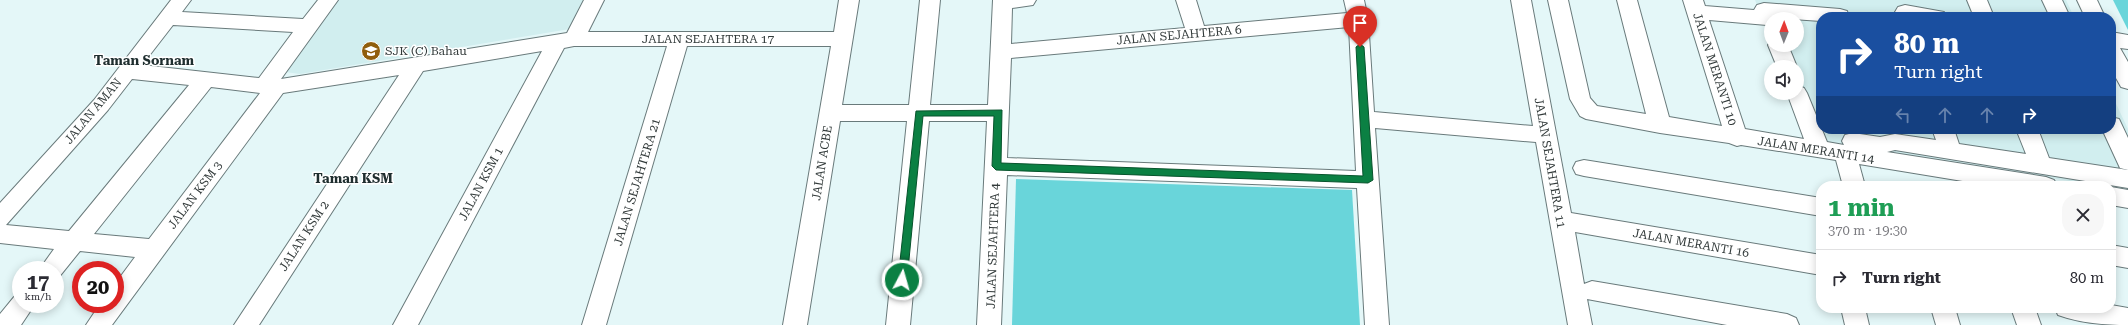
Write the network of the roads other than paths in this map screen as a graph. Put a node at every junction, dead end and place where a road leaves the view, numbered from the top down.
1 (181, 0) edge
2 (328, 0) edge
3 (594, 0) edge
4 (849, 0) edge
5 (930, 0) edge
6 (1026, 0) edge
7 (1186, 0) edge
8 (1521, 0) edge
9 (1558, 0) edge
10 (1627, 0) edge
11 (1977, 0) edge
12 (2052, 0) edge
13 (2087, 0) edge
14 (1003, 1) edge
15 (1693, 3) edge
16 (1356, 9) edge
17 (1838, 11) edge
18 (1804, 12) edge
19 (1982, 12) edge
20 (2058, 12) edge
21 (2093, 12) edge
22 (1764, 14) edge
23 (167, 18) junction
24 (308, 26) junction
25 (1196, 34) junction
26 (679, 39) junction
27 (842, 39) junction
28 (2116, 40) edge
29 (566, 41) junction
30 (2128, 42) edge
31 (1001, 52) junction
32 (2116, 59) edge
33 (415, 66) junction
34 (126, 71) junction
35 (205, 80) junction
36 (2128, 82) edge
37 (270, 87) junction
38 (1800, 100) edge
39 (830, 113) junction
40 (919, 113) junction
41 (998, 113) junction
42 (1364, 119) junction
43 (1660, 125) junction
44 (1945, 134) edge
45 (2029, 134) edge
46 (2115, 134) edge
47 (1545, 135) junction
48 (1892, 135) edge
49 (1737, 138) junction
50 (1817, 143) junction
51 (1950, 151) junction
52 (1846, 154) junction
53 (2128, 162) edge
54 (2041, 165) junction
55 (996, 166) junction
56 (1584, 168) dead end
57 (2128, 179) edge
58 (1368, 180) junction
59 (1853, 181) edge
60 (2015, 181) edge
61 (2116, 197) edge
62 (2128, 199) edge
63 (1816, 206) edge
64 (0, 218) edge
65 (1561, 220) junction
66 (0, 234) edge
67 (74, 242) junction
68 (155, 249) junction
69 (2116, 257) edge
70 (2128, 258) edge
71 (58, 261) edge
72 (1816, 264) edge
73 (124, 290) edge
74 (1592, 291) dead end
75 (16, 313) edge
76 (107, 313) edge
77 (1854, 313) edge
78 (1944, 313) edge
79 (2025, 313) edge
80 (2090, 313) edge
81 (2121, 320) edge
82 (6, 325) edge
83 (98, 325) edge
84 (246, 325) edge
85 (405, 325) edge
86 (594, 325) edge
87 (796, 325) edge
88 (898, 325) edge
89 (989, 325) edge
90 (1377, 325) edge
91 (1580, 325) edge
92 (1787, 325) edge
93 (1857, 325) edge
94 (1948, 325) edge
95 (2029, 325) edge

1 - 23 street, JALAN AMAN
2 - 24 street, JALAN KSM 3
3 - 29 street, JALAN KSM 1
4 - 27 street, JALAN ACBE
5 - 40 street
6 - 14 street
7 - 25 street
8 - 47 street, JALAN SEJAHTERA 11
9 - 43 street, JALAN MERANTI 14
10 - 43 street
11 - 19 street
12 - 20 street
13 - 21 street
14 - 31 street, JALAN SEJAHTERA 4
15 - 22 street
15 - 49 street, JALAN MERANTI 10
16 - 25 street, JALAN SEJAHTERA 6
16 - 42 street
17 - 18 street
23 - 24 street
23 - 34 street, JALAN AMAN
24 - 37 street, JALAN KSM 3
25 - 31 street, JALAN SEJAHTERA 6
26 - 27 street, JALAN SEJAHTERA 17
26 - 29 street, JALAN SEJAHTERA 17
26 - 86 street, JALAN SEJAHTERA 21
27 - 39 street, JALAN ACBE
28 - 30 street
29 - 33 street, JALAN SEJAHTERA 17
29 - 85 street, JALAN KSM 1
31 - 41 street, JALAN SEJAHTERA 4
32 - 36 street
33 - 37 street, JALAN SEJAHTERA 17
33 - 84 street, JALAN KSM 2
34 - 35 street, JALAN SEJAHTERA 17
34 - 64 street, JALAN AMAN
35 - 37 street, JALAN SEJAHTERA 17
35 - 67 street
37 - 68 street, JALAN KSM 3
38 - 50 street
39 - 40 street
39 - 87 street, JALAN ACBE
40 - 41 street
40 - 88 street
41 - 55 street, JALAN SEJAHTERA 4
42 - 47 street
42 - 58 street
43 - 49 street, JALAN MERANTI 14
44 - 51 street
45 - 54 street
46 - 53 street
47 - 65 street, JALAN SEJAHTERA 11
48 - 50 street
48 - 51 street
49 - 50 street, JALAN MERANTI 14
50 - 52 street, JALAN MERANTI 14
51 - 54 street
52 - 59 street
52 - 60 street, JALAN MERANTI 14
54 - 57 street
55 - 58 street
55 - 89 street, JALAN SEJAHTERA 4
56 - 63 street
58 - 90 street
61 - 62 street
65 - 72 street, JALAN MERANTI 16
65 - 91 street, JALAN SEJAHTERA 11
66 - 67 street
67 - 68 street
67 - 71 street
68 - 73 street, JALAN KSM 3
69 - 70 street
74 - 92 street
75 - 82 street
76 - 83 street, JALAN KSM 3
77 - 93 street
78 - 94 street
79 - 95 street
80 - 81 street

